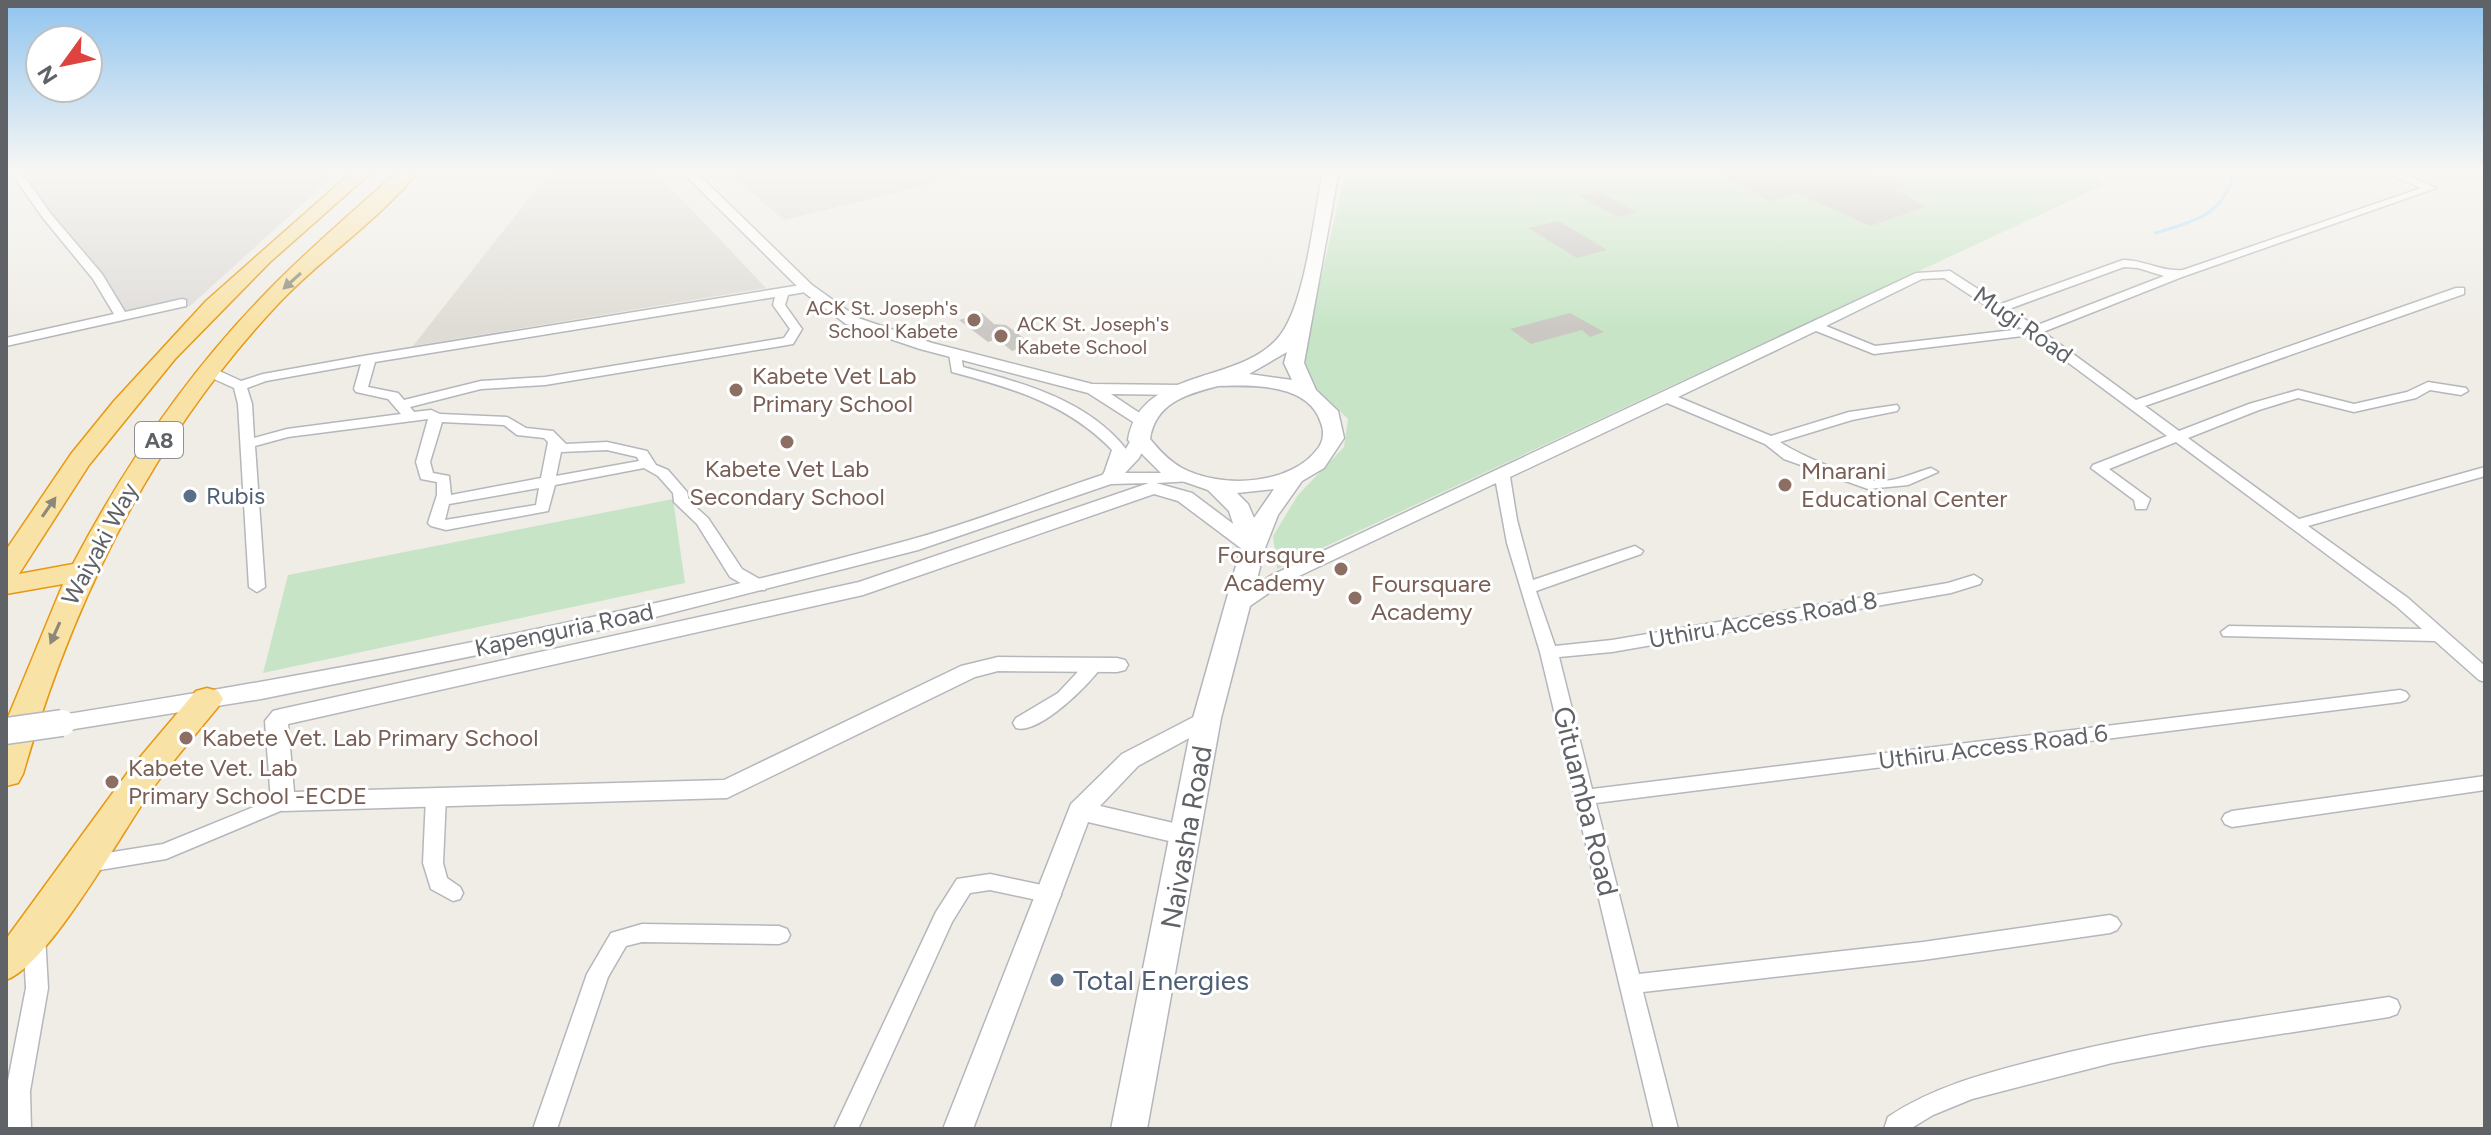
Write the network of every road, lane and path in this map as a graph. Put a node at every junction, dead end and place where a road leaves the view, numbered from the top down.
1 (53, 223) edge
2 (302, 223) edge
3 (353, 223) edge
4 (740, 223) edge
5 (1320, 223) edge
6 (2328, 223) edge
7 (2178, 274) junction
8 (807, 288) junction
9 (2460, 291) dead end
10 (782, 293) junction
11 (182, 303) dead end
12 (2001, 308) junction
13 (1303, 310) junction
14 (121, 317) junction
15 (1816, 327) junction
16 (2034, 331) junction
17 (6, 342) edge
18 (955, 354) junction
19 (369, 359) junction
20 (208, 371) junction
21 (1218, 380) junction
22 (240, 386) junction
23 (1092, 389) junction
24 (1180, 390) junction
25 (1306, 390) junction
26 (2461, 391) dead end
27 (1665, 397) junction
28 (2135, 405) junction
29 (1892, 408) dead end
30 (406, 410) junction
31 (436, 418) junction
32 (1140, 431) junction
33 (2178, 436) junction
34 (1770, 441) junction
35 (555, 443) junction
36 (247, 444) junction
37 (650, 463) junction
38 (2485, 471) edge
39 (1931, 472) dead end
40 (1295, 475) junction
41 (1502, 475) junction
42 (1186, 477) junction
43 (1109, 479) junction
44 (546, 483) junction
45 (1215, 485) junction
46 (441, 501) junction
47 (2141, 506) dead end
48 (2297, 524) junction
49 (911, 546) junction
50 (1635, 551) dead end
51 (1252, 552) junction
52 (924, 567) junction
53 (84, 571) junction
54 (6, 572) edge
55 (1974, 580) dead end
56 (6, 585) edge
57 (759, 586) junction
58 (257, 587) dead end
59 (1527, 588) junction
60 (1241, 604) junction
61 (2229, 632) dead end
62 (2441, 635) junction
63 (1549, 652) junction
64 (2477, 658) edge
65 (1094, 665) junction
66 (1117, 665) dead end
67 (2485, 676) edge
68 (2400, 696) dead end
69 (207, 699) junction
70 (1207, 718) junction
71 (1022, 723) dead end
72 (6, 731) edge
73 (6, 774) edge
74 (2485, 783) edge
75 (436, 797) junction
76 (1586, 797) junction
77 (283, 802) junction
78 (1080, 811) junction
79 (2232, 819) dead end
80 (1186, 835) junction
81 (80, 865) junction
82 (453, 893) dead end
83 (1051, 895) junction
84 (2110, 924) dead end
85 (34, 934) junction
86 (779, 935) dead end
87 (6, 964) edge
88 (1631, 984) junction
89 (2389, 1007) dead end
90 (19, 1129) edge
91 (545, 1129) edge
92 (846, 1129) edge
93 (958, 1129) edge
94 (1129, 1129) edge
95 (1666, 1129) edge
96 (1896, 1129) edge

1 - 14 street
54 -> 2 highway, A8
3 -> 20 highway, Waiyaki Way / A8
4 - 8 street
5 - 13 main road
6 - 7 street
7 - 12 street
7 - 16 street
8 - 10 street
8 - 18 street
9 - 28 street
10 - 19 street
10 - 30 street
11 - 14 street
12 - 15 street, Mugi Road
12 - 16 street, Mugi Road
13 - 21 main road
13 - 25 main road
14 - 17 street
15 - 16 street
15 - 27 street, Mugi Road
16 - 28 street, Mugi Road
18 - 23 street
18 - 43 street
19 - 22 street
19 - 30 street
20 - 22 street
20 - 53 highway, Waiyaki Way / A8
21 - 24 main road
21 - 25 main road
22 - 36 street
23 - 24 street
23 - 32 street
24 - 32 main road
25 - 40 main road
26 - 33 street
27 - 34 street
27 - 41 street, Mugi Road
28 - 33 street, Mugi Road
29 - 34 street
30 - 31 street
30 - 36 street
31 - 35 street
31 - 46 street
32 - 42 main road
32 - 43 street
33 - 47 street
33 - 48 street, Mugi Road
34 - 39 street
35 - 37 street
35 - 44 street
36 - 58 street
37 - 44 street
37 - 57 street
38 - 48 street
40 - 45 main road
40 - 51 main road, Naivasha Road
41 - 59 street, Gituamba Road
41 - 60 street, Mugi Road
42 - 43 street, Kapenguria Road
42 - 45 main road
43 - 49 street, Kapenguria Road
44 - 46 street
44 - 46 street
45 - 51 main road
48 - 62 street, Mugi Road
49 - 52 street
49 - 57 street, Kapenguria Road
50 - 59 street
51 - 52 street
51 - 60 main road, Naivasha Road
52 - 77 street
53 - 56 highway
53 -> 73 highway, Waiyaki Way / A8
55 - 63 street, Uthiru Access Road 8
57 - 69 street, Kapenguria Road
59 - 63 street, Gituamba Road
60 - 70 main road, Naivasha Road
61 - 62 street
62 - 64 street, Mugi Road
63 - 76 street, Gituamba Road
64 - 67 street, Mugi Road
65 - 66 street
65 - 71 street
65 - 75 street
68 - 76 street, Uthiru Access Road 6
69 - 72 street, Kapenguria Road, bridge
69 - 81 highway
70 - 78 street
70 - 80 main road, Naivasha Road
74 - 79 street
75 - 77 street
75 - 82 street
76 - 88 street, Gituamba Road
77 - 81 street
78 - 80 street
78 - 83 street
80 - 94 main road, Naivasha Road
81 - 85 highway
83 - 92 street
83 - 93 street
84 - 88 street
85 - 87 highway
85 - 90 street
86 - 91 street
88 - 95 street, Gituamba Road
89 - 96 street

